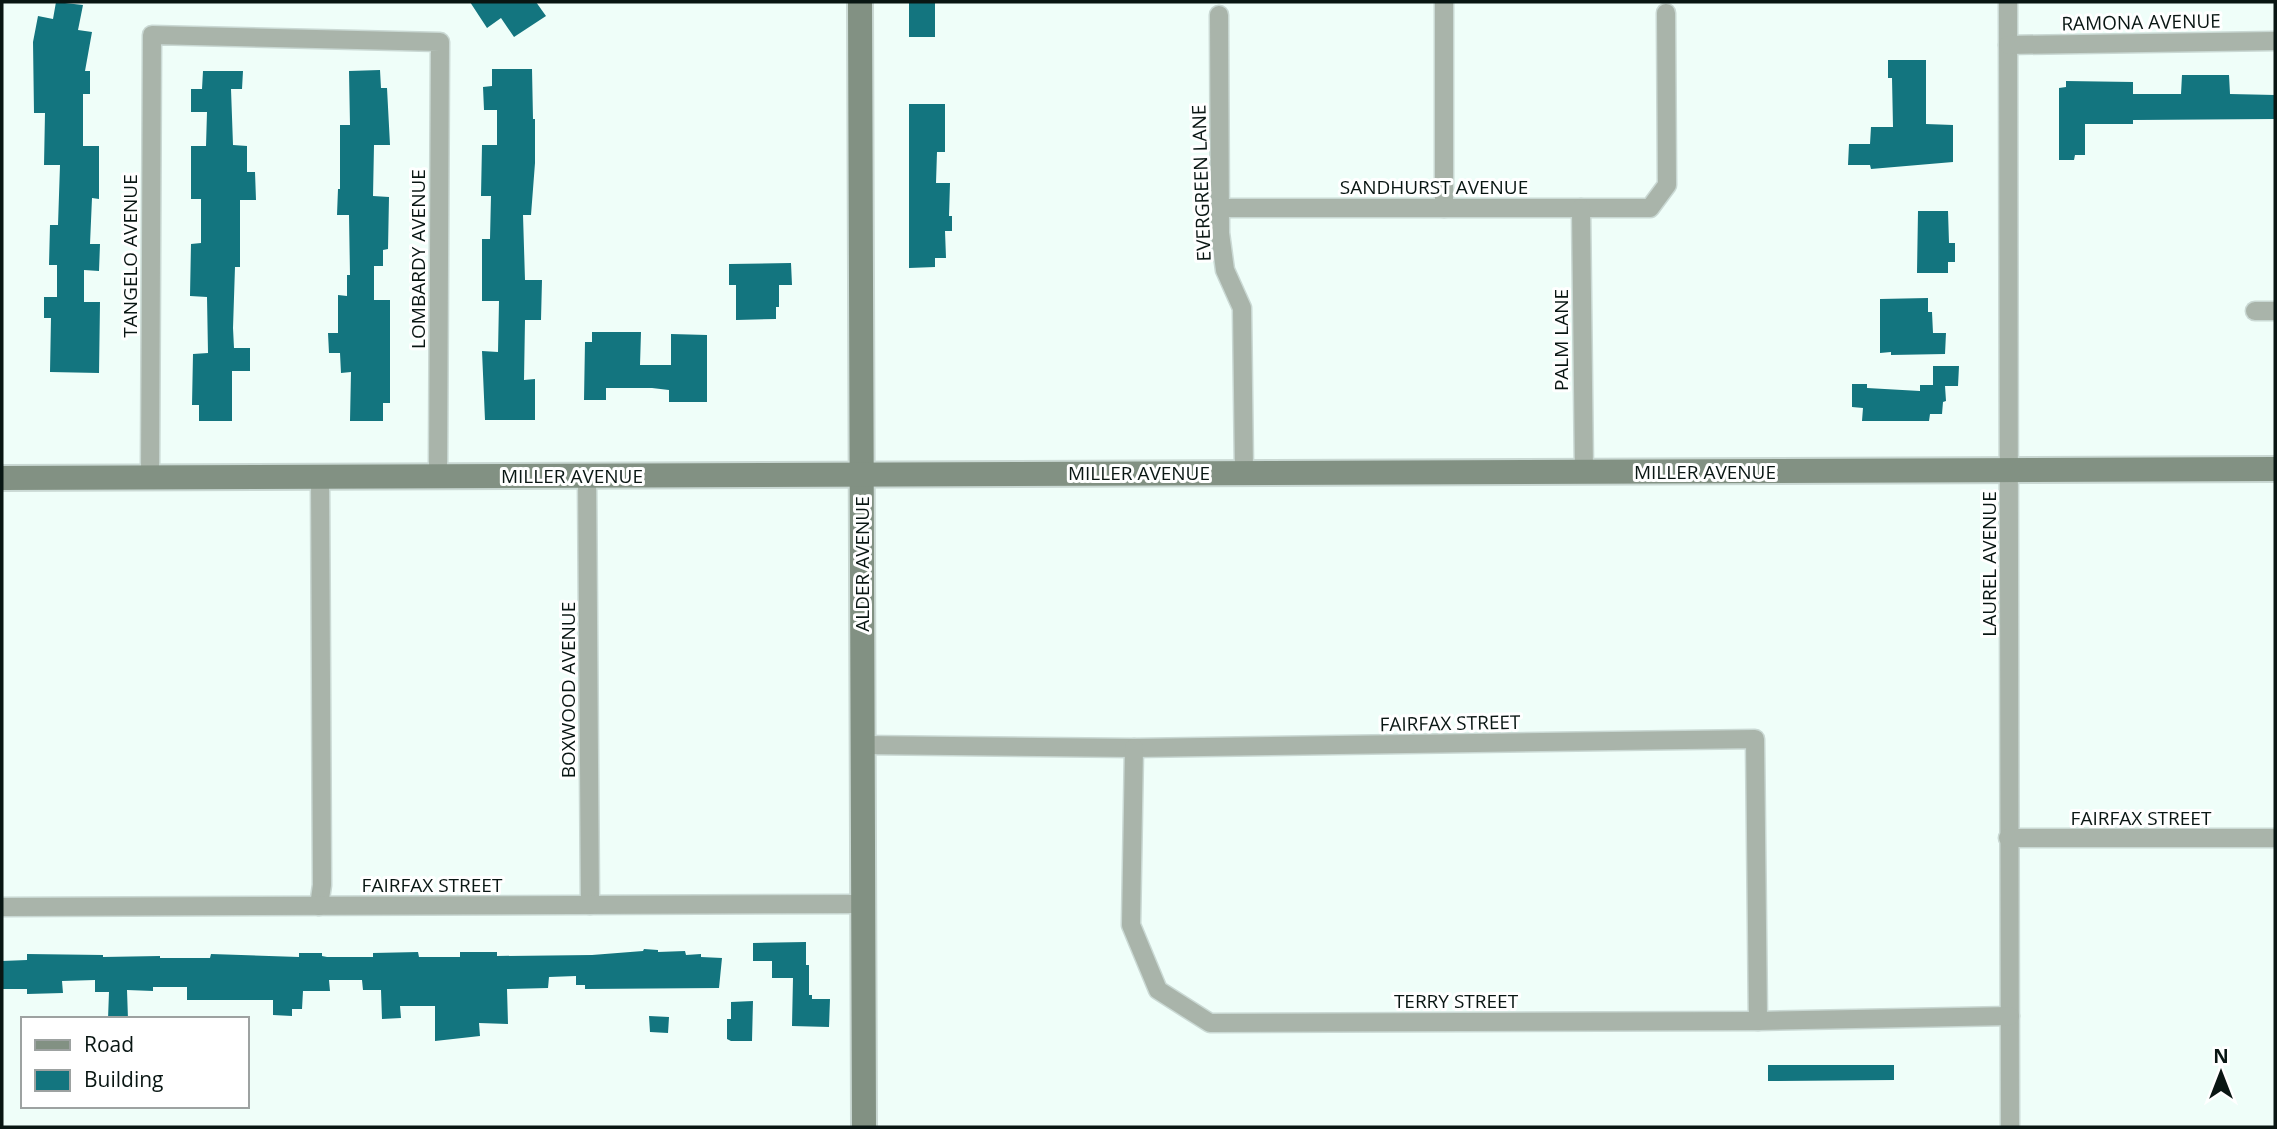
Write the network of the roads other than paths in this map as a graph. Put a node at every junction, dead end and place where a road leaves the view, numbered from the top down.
1 (860, 2) edge
2 (1444, 2) edge
3 (2008, 2) edge
4 (1666, 13) dead end
5 (1219, 15) dead end
6 (152, 35) joint
7 (2275, 41) edge
8 (2008, 45) junction
9 (1219, 208) junction
10 (1444, 208) junction
11 (1581, 208) junction
12 (2255, 311) dead end
13 (2275, 311) edge
14 (2275, 469) edge
15 (1244, 472) junction
16 (1584, 472) junction
17 (2010, 472) junction
18 (862, 474) junction
19 (587, 475) junction
20 (320, 476) junction
21 (438, 476) junction
22 (150, 477) junction
23 (2, 478) edge
24 (863, 745) junction
25 (1133, 748) junction
26 (2008, 838) junction
27 (2275, 838) edge
28 (863, 904) junction
29 (590, 905) junction
30 (319, 906) junction
31 (2, 907) edge
32 (2010, 1016) junction
33 (1758, 1021) junction
34 (864, 1127) edge
35 (2010, 1127) edge

1 - 18 street, ALDER AVENUE
2 - 10 street
3 - 8 street, LAUREL AVENUE
4 - 11 street, SANDHURST AVENUE
5 - 9 street, EVERGREEN LANE
6 - 21 street, LOMBARDY AVENUE
6 - 22 street, TANGELO AVENUE
7 - 8 street, RAMONA AVENUE
8 - 17 street, LAUREL AVENUE
9 - 10 street, SANDHURST AVENUE
9 - 15 street, EVERGREEN LANE
10 - 11 street, SANDHURST AVENUE
11 - 16 street, PALM LANE
12 - 13 street
14 - 17 street, MILLER AVENUE
15 - 16 street, MILLER AVENUE
15 - 18 street, MILLER AVENUE
16 - 17 street, MILLER AVENUE
17 - 26 street, LAUREL AVENUE
18 - 19 street, MILLER AVENUE
18 - 24 street, ALDER AVENUE
19 - 21 street, MILLER AVENUE
19 - 29 street, BOXWOOD AVENUE
20 - 21 street, MILLER AVENUE
20 - 22 street, MILLER AVENUE
20 - 30 street
22 - 23 street, MILLER AVENUE
24 - 25 street, FAIRFAX STREET
24 - 28 street, ALDER AVENUE
25 - 33 street, TERRY STREET
25 - 33 street, FAIRFAX STREET
26 - 27 street, FAIRFAX STREET
26 - 32 street, LAUREL AVENUE
28 - 29 street, FAIRFAX STREET
28 - 34 street, ALDER AVENUE
29 - 30 street, FAIRFAX STREET
30 - 31 street, FAIRFAX STREET
32 - 33 street, TERRY STREET
32 - 35 street, LAUREL AVENUE

